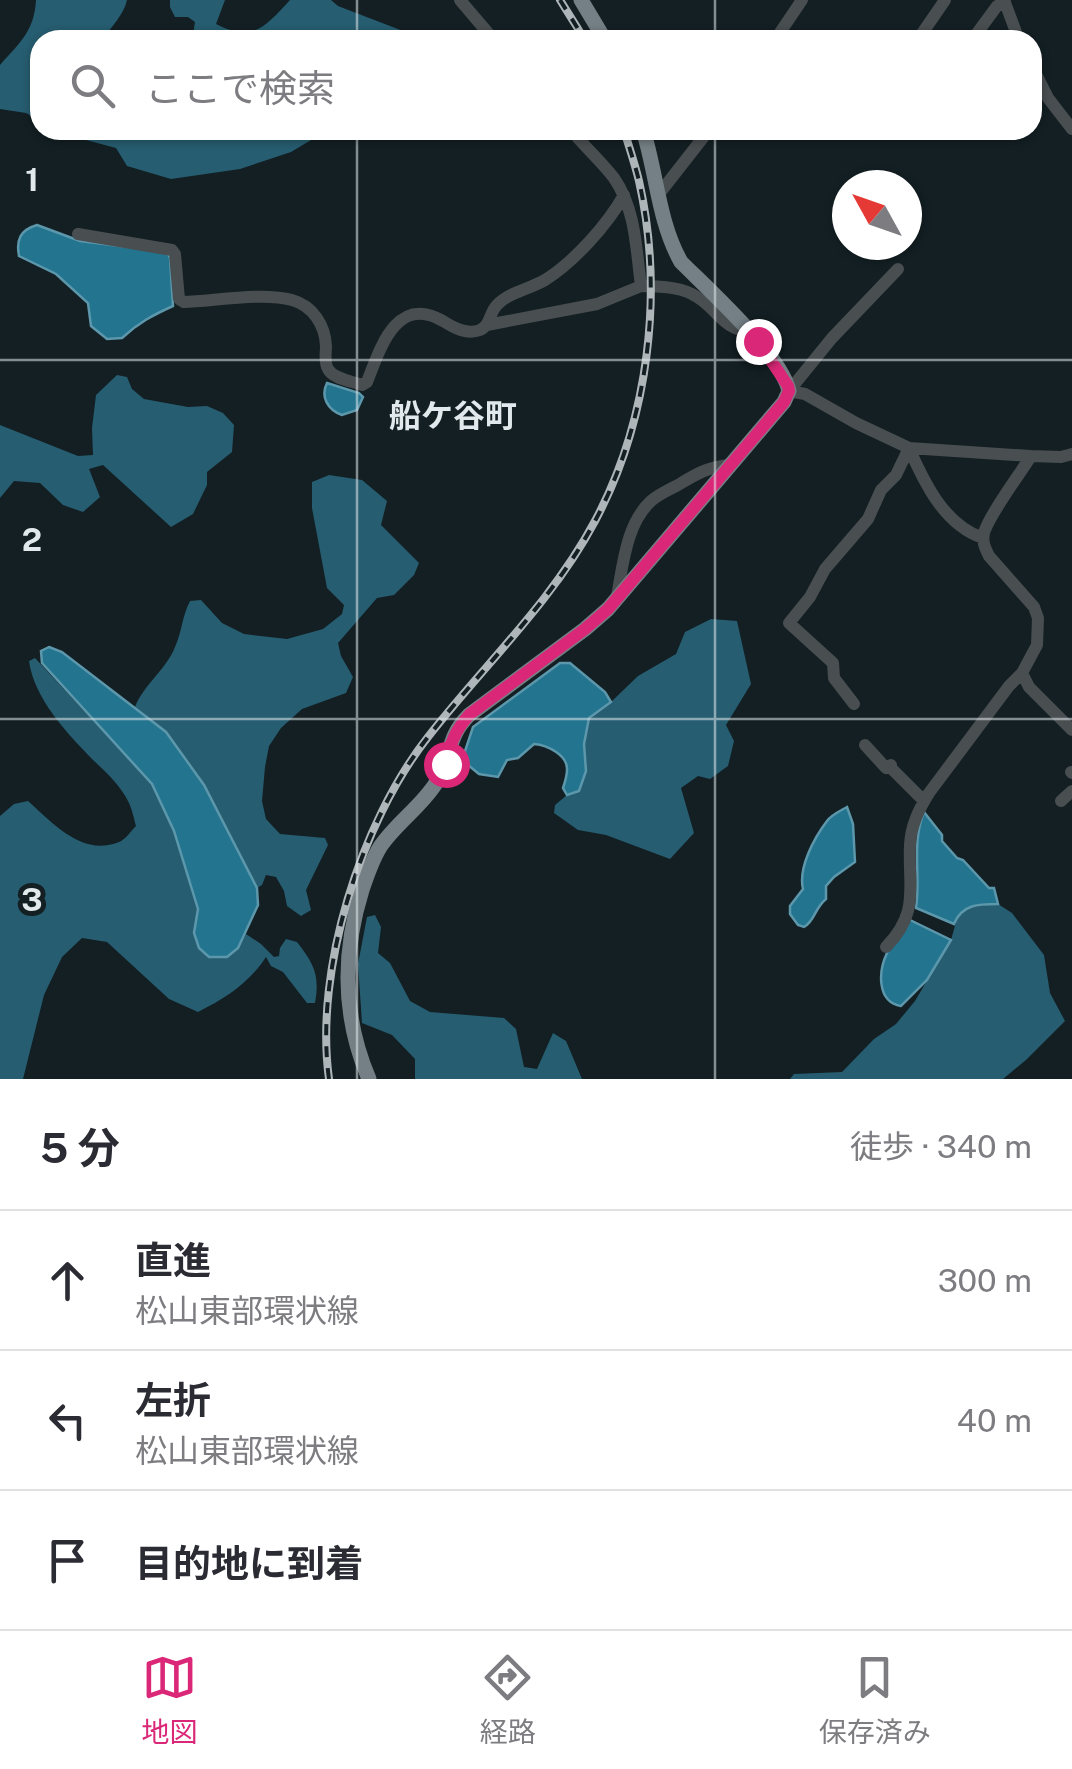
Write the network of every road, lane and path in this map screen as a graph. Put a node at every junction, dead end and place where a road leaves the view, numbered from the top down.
1 (460, 0) edge
2 (582, 0) edge
3 (802, 0) edge
4 (945, 0) edge
5 (1004, 1) edge
6 (486, 30) edge
7 (600, 30) edge
8 (782, 30) edge
9 (925, 30) edge
10 (979, 30) edge
11 (1015, 30) edge
12 (1042, 86) edge
13 (1072, 129) edge
14 (580, 140) edge
15 (646, 140) edge
16 (701, 140) edge
17 (659, 194) junction
18 (624, 195) junction
19 (78, 234) dead end
20 (898, 269) dead end
21 (641, 286) junction
22 (487, 325) junction
23 (750, 332) junction
24 (789, 391) junction
25 (909, 448) junction
26 (1072, 454) edge
27 (1032, 456) junction
28 (729, 465) junction
29 (983, 538) junction
30 (617, 599) junction
31 (1022, 673) junction
32 (854, 704) dead end
33 (1072, 730) edge
34 (865, 745) dead end
35 (924, 801) junction
36 (886, 947) dead end
37 (369, 1079) edge

1 - 6 street
2 - 7 main road
3 - 8 street
4 - 9 street
5 - 10 street
5 - 11 street
12 - 13 street
14 - 18 street
15 - 17 main road
16 - 17 street
17 - 23 main road
18 - 21 street
18 - 22 street
19 - 22 street
20 - 24 street
21 - 22 street
21 - 23 street
23 - 24 main road
24 - 25 street
24 - 28 main road
25 - 27 street
25 - 29 street
25 - 32 street
26 - 27 street
27 - 29 street
28 - 30 main road
28 - 30 street
29 - 31 street
30 - 37 main road
31 - 33 street
31 - 35 street
34 - 35 street
35 - 36 street

